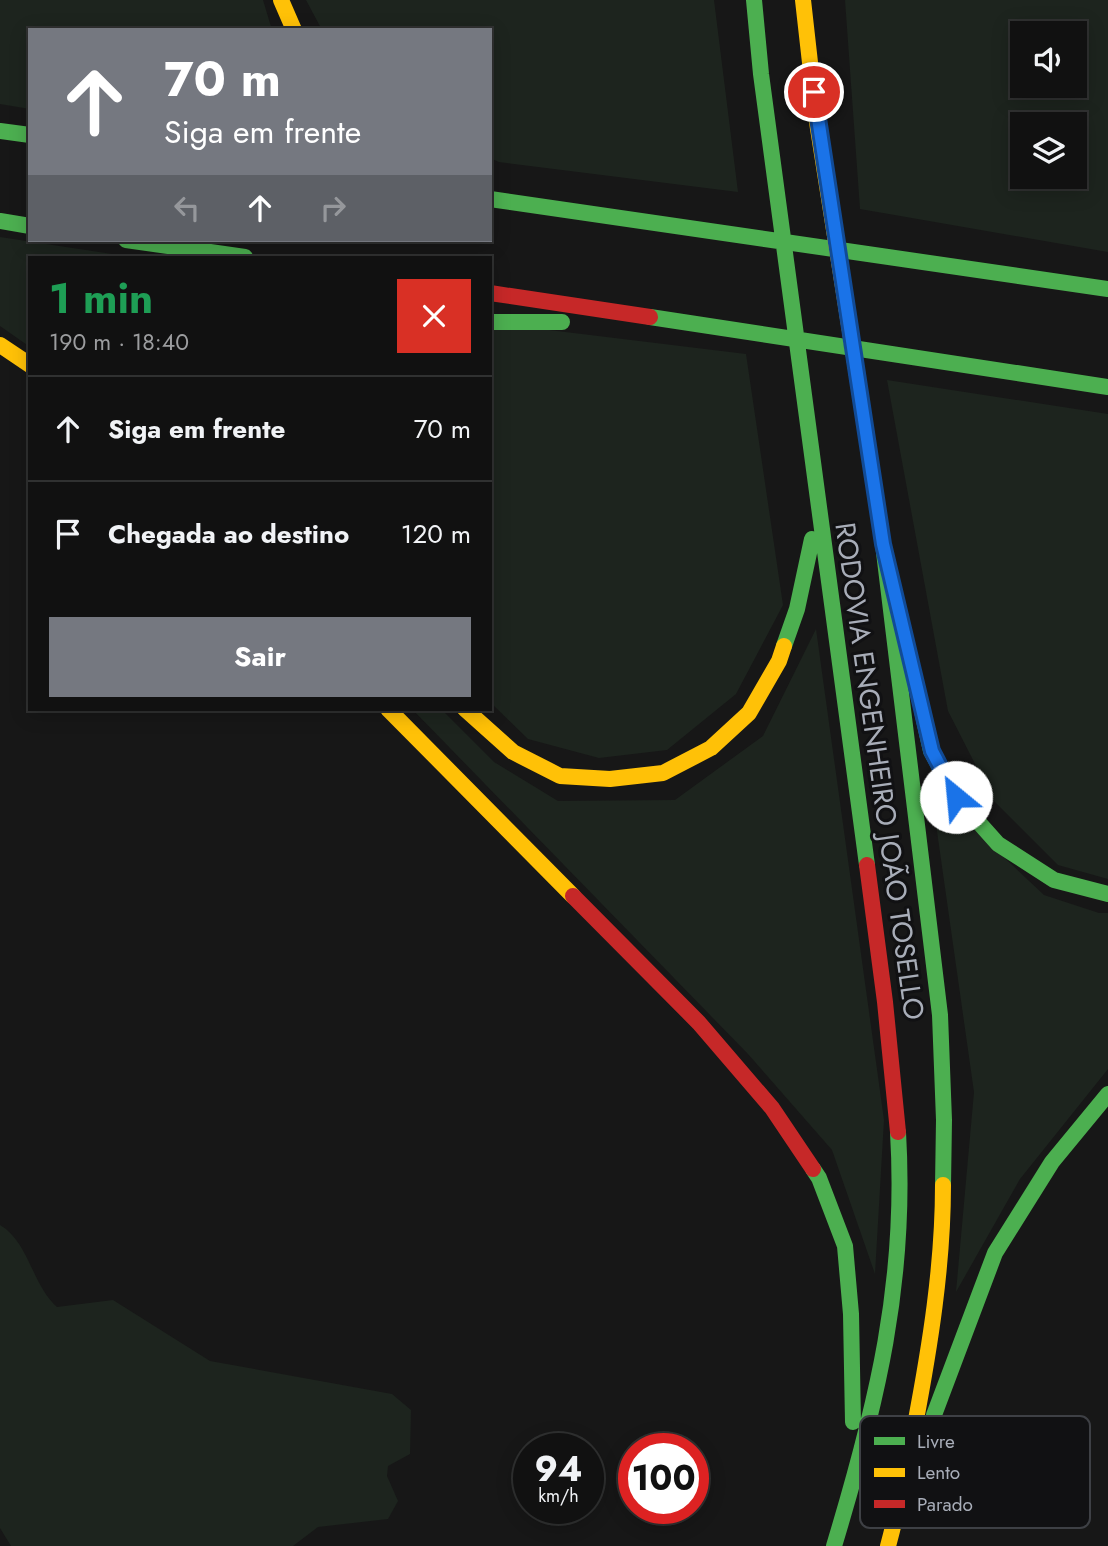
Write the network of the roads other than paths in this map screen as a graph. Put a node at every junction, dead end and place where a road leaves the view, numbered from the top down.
1 (281, 0) edge
2 (743, 0) edge
3 (754, 0) edge
4 (803, 0) edge
5 (293, 28) edge
6 (823, 38) dead end
7 (761, 74) junction
8 (816, 116) junction
9 (0, 131) edge
10 (28, 135) edge
11 (503, 184) dead end
12 (492, 199) edge
13 (0, 221) edge
14 (651, 222) junction
15 (28, 226) edge
16 (139, 242) edge
17 (238, 256) edge
18 (1108, 277) edge
19 (1056, 281) junction
20 (1108, 289) edge
21 (492, 293) edge
22 (687, 322) junction
23 (492, 323) edge
24 (0, 345) edge
25 (28, 364) edge
26 (1108, 388) edge
27 (818, 511) junction
28 (883, 544) junction
29 (390, 711) edge
30 (467, 711) edge
31 (1108, 894) edge
32 (1108, 1094) edge
33 (869, 1416) edge
34 (917, 1416) edge
35 (934, 1416) edge
36 (860, 1450) edge
37 (844, 1513) junction
38 (893, 1528) edge
39 (834, 1546) edge
40 (888, 1546) edge

1 - 5 highway
2 - 7 highway
3 - 7 highway, RODOVIA ENGENHEIRO JOÃO TOSELLO
4 - 8 highway, RODOVIA ENGENHEIRO JOÃO TOSELLO
6 - 8 highway
7 - 27 highway, RODOVIA ENGENHEIRO JOÃO TOSELLO
8 - 28 highway, RODOVIA ENGENHEIRO JOÃO TOSELLO
9 - 10 highway
11 - 14 highway
12 - 14 highway
13 - 15 highway
14 - 19 highway
16 - 17 highway
18 - 19 highway
19 - 20 highway
21 - 22 highway
22 - 23 highway
22 - 26 highway
24 - 25 highway
27 - 30 highway
27 - 33 highway, RODOVIA ENGENHEIRO JOÃO TOSELLO
28 - 31 highway
28 - 34 highway, RODOVIA ENGENHEIRO JOÃO TOSELLO
29 - 37 highway
32 - 35 highway
36 - 37 highway, RODOVIA ENGENHEIRO JOÃO TOSELLO
37 - 39 highway, RODOVIA ENGENHEIRO JOÃO TOSELLO
38 - 40 highway, RODOVIA ENGENHEIRO JOÃO TOSELLO

